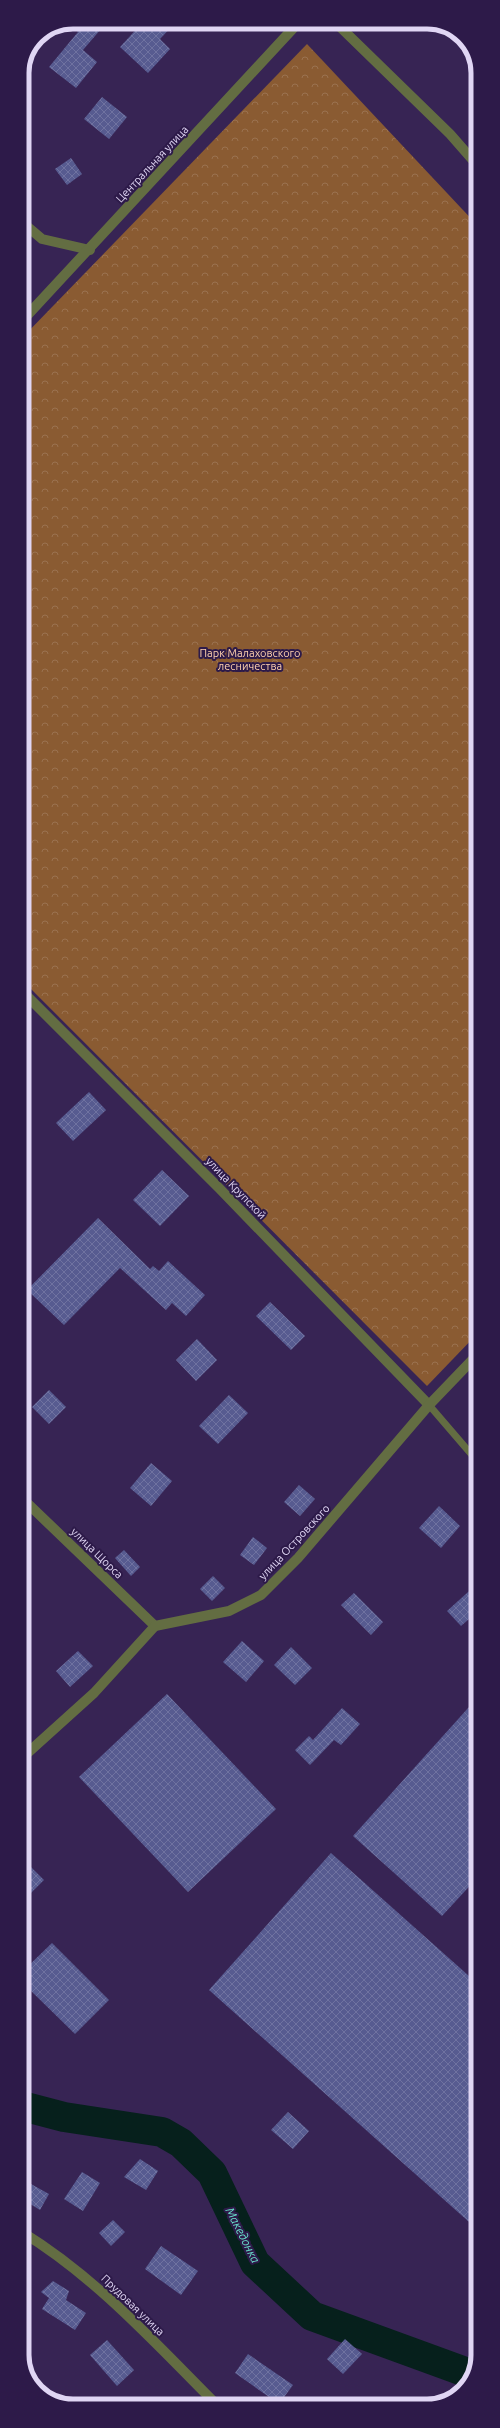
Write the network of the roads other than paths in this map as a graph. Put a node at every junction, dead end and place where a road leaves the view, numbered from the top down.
1 (293, 29) edge
2 (342, 29) edge
3 (471, 158) edge
4 (29, 228) edge
5 (90, 250) junction
6 (29, 314) edge
7 (29, 998) edge
8 (471, 1361) edge
9 (429, 1405) junction
10 (471, 1454) edge
11 (29, 1505) edge
12 (155, 1626) junction
13 (29, 1752) edge
14 (29, 2236) edge
15 (211, 2399) edge

1 - 5 street, Центральная улица
2 - 3 street
4 - 5 street
5 - 6 street, Центральная улица
7 - 9 street, улица Крупской
8 - 9 street, улица Островского
9 - 10 lane
9 - 12 street, улица Островского
11 - 12 street, улица Щорса
12 - 13 street
14 - 15 street, Прудовая улица

